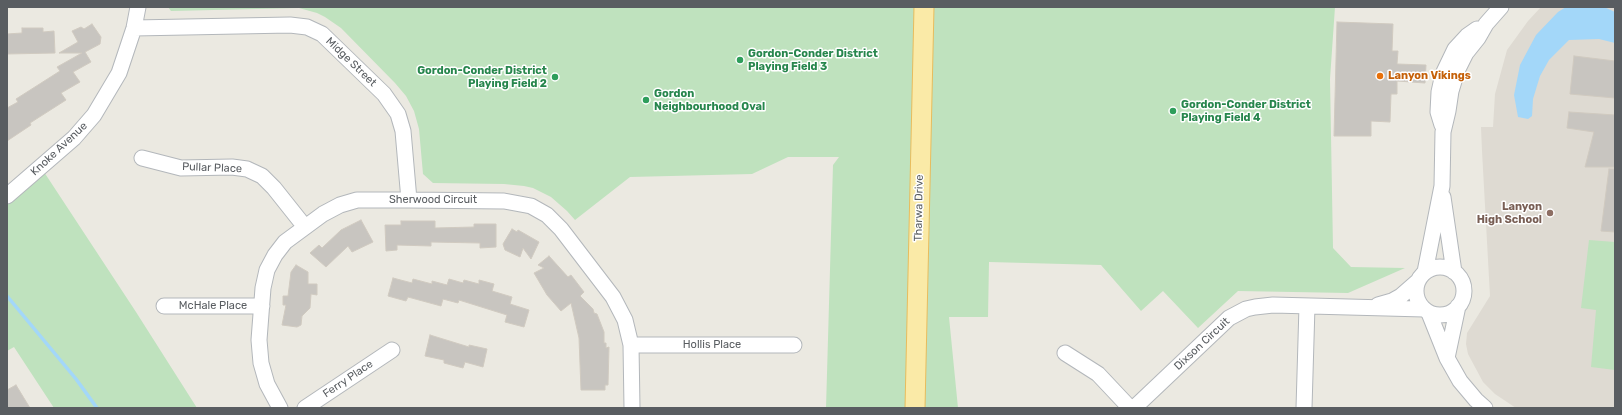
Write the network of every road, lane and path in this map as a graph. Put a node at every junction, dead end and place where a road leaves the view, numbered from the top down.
1 (138, 7) edge
2 (924, 7) edge
3 (1501, 7) edge
4 (134, 28) junction
5 (142, 158) dead end
6 (1442, 186) junction
7 (7, 196) edge
8 (409, 200) junction
9 (305, 227) junction
10 (1454, 272) junction
11 (1421, 277) junction
12 (164, 306) dead end
13 (262, 306) junction
14 (1307, 306) junction
15 (1458, 306) junction
16 (1368, 307) junction
17 (1427, 311) junction
18 (631, 345) junction
19 (794, 345) dead end
20 (392, 350) dead end
21 (1065, 353) dead end
22 (1447, 358) junction
23 (280, 408) edge
24 (305, 408) edge
25 (632, 408) edge
26 (915, 408) edge
27 (1130, 408) edge
28 (1134, 408) edge
29 (1304, 408) edge
30 (1485, 408) edge

1 - 4 street, Knoke Avenue
2 - 26 main road, Tharwa Drive
3 - 6 street
4 - 7 street, Knoke Avenue
4 - 8 street, Midge Street
5 - 9 street, Pullar Place
6 - 10 street
6 - 11 street
8 - 9 street, Sherwood Circuit
8 - 18 street, Sherwood Circuit
9 - 13 street, Sherwood Circuit
10 - 11 street
10 - 15 street
11 - 16 street, Dixson Circuit
11 - 17 street
12 - 13 street, McHale Place
13 - 23 street, Sherwood Circuit
14 - 16 street, Dixson Circuit
14 - 28 street, Dixson Circuit
14 - 29 street
15 - 17 street
15 - 22 street
16 - 17 street, Dixson Circuit
17 - 22 street
18 - 19 street, Hollis Place
18 - 25 street, Sherwood Circuit
20 - 24 street, Ferry Place
21 - 27 street
22 - 30 street

